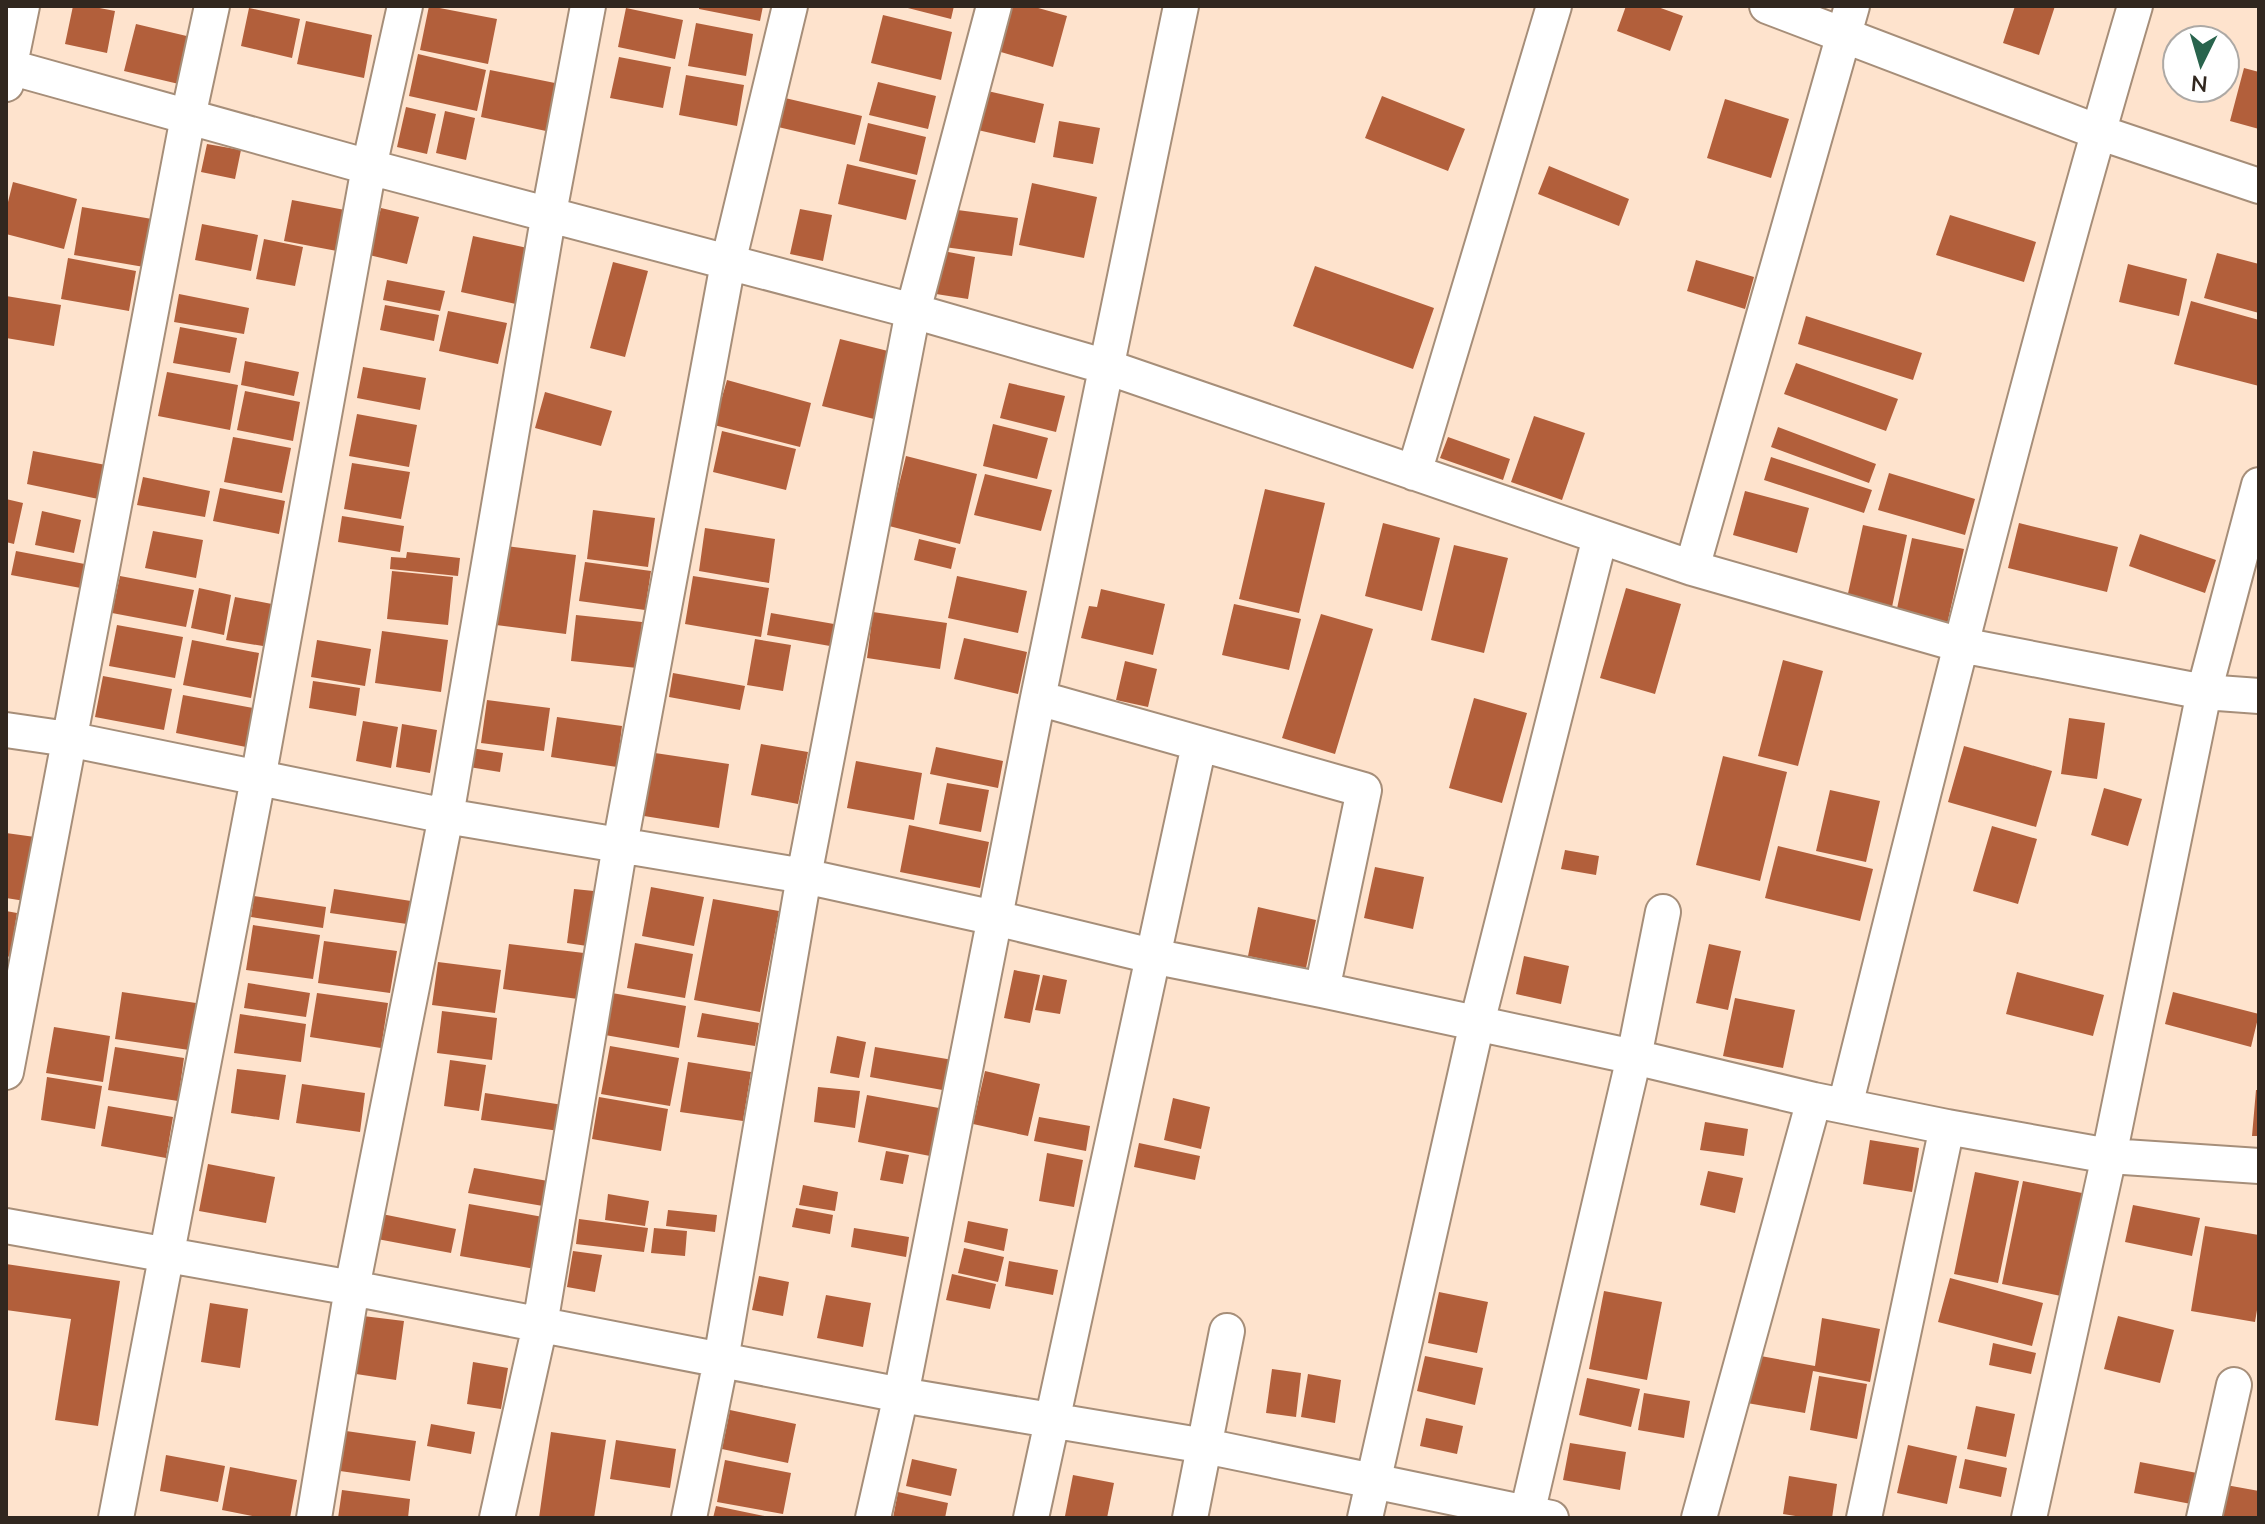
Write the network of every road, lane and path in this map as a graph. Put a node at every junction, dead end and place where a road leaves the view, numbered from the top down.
1 (22, 6) edge
2 (212, 6) edge
3 (405, 6) edge
4 (588, 6) edge
5 (790, 6) edge
6 (994, 6) edge
7 (1181, 6) edge
8 (1554, 6) edge
9 (1767, 6) edge
10 (2135, 6) edge
11 (1848, 21) edge
12 (7, 72) edge
13 (188, 117) junction
14 (2098, 132) junction
15 (369, 167) junction
16 (2259, 186) edge
17 (549, 213) junction
18 (728, 263) junction
19 (913, 311) junction
20 (1107, 367) junction
21 (1414, 473) junction
22 (2259, 485) edge
23 (1600, 537) junction
24 (1692, 568) junction
25 (1961, 645) junction
26 (2204, 692) junction
27 (2259, 696) edge
28 (1038, 698) junction
29 (6, 730) edge
30 (68, 739) junction
31 (1199, 745) junction
32 (258, 779) junction
33 (446, 816) junction
34 (620, 845) junction
35 (804, 876) junction
36 (1663, 912) dead end
37 (995, 918) junction
38 (1152, 956) junction
39 (1322, 990) junction
40 (1477, 1023) junction
41 (1634, 1057) junction
42 (6, 1072) edge
43 (1829, 1103) junction
44 (1947, 1127) junction
45 (2109, 1156) junction
46 (2259, 1166) edge
47 (6, 1226) edge
48 (167, 1255) junction
49 (352, 1288) junction
50 (540, 1325) junction
51 (1227, 1331) dead end
52 (721, 1360) junction
53 (2234, 1385) dead end
54 (901, 1395) junction
55 (1054, 1422) junction
56 (1205, 1446) junction
57 (1374, 1481) junction
58 (1535, 1516) edge
59 (116, 1518) edge
60 (314, 1518) edge
61 (497, 1518) edge
62 (689, 1518) edge
63 (873, 1518) edge
64 (1031, 1518) edge
65 (1190, 1518) edge
66 (1365, 1518) edge
67 (1699, 1518) edge
68 (1864, 1518) edge
69 (2029, 1518) edge
70 (2204, 1518) edge

1 - 12 street
2 - 13 street
3 - 15 street
4 - 17 street
5 - 18 street
6 - 19 street
7 - 20 street
8 - 21 street
9 - 11 street
10 - 14 street
11 - 14 street
11 - 24 street
12 - 13 street
13 - 15 street
13 - 30 street
14 - 16 street
14 - 25 street
15 - 17 street
15 - 32 street
17 - 18 street
17 - 33 street
18 - 19 street
18 - 34 street
19 - 20 street
19 - 35 street
20 - 21 street
20 - 28 street
21 - 23 street
22 - 26 street
23 - 24 street
23 - 40 street
24 - 25 street
25 - 26 street
25 - 43 street
26 - 27 street
26 - 45 street
28 - 31 street
28 - 37 street
29 - 30 street
30 - 32 street
30 - 42 street
31 - 38 street
31 - 39 street
32 - 33 street
32 - 48 street
33 - 34 street
33 - 49 street
34 - 35 street
34 - 50 street
35 - 37 street
35 - 52 street
36 - 41 street
37 - 38 street
37 - 54 street
38 - 39 street
38 - 55 street
39 - 40 street
40 - 41 street
40 - 57 street
41 - 43 street
41 - 58 street
43 - 44 street
43 - 67 street
44 - 45 street
44 - 68 street
45 - 46 street
45 - 69 street
47 - 48 street
48 - 49 street
48 - 59 street
49 - 50 street
49 - 60 street
50 - 52 street
50 - 61 street
51 - 56 street
52 - 54 street
52 - 62 street
53 - 70 street
54 - 55 street
54 - 63 street
55 - 56 street
55 - 64 street
56 - 57 street
56 - 65 street
57 - 58 street
57 - 66 street

